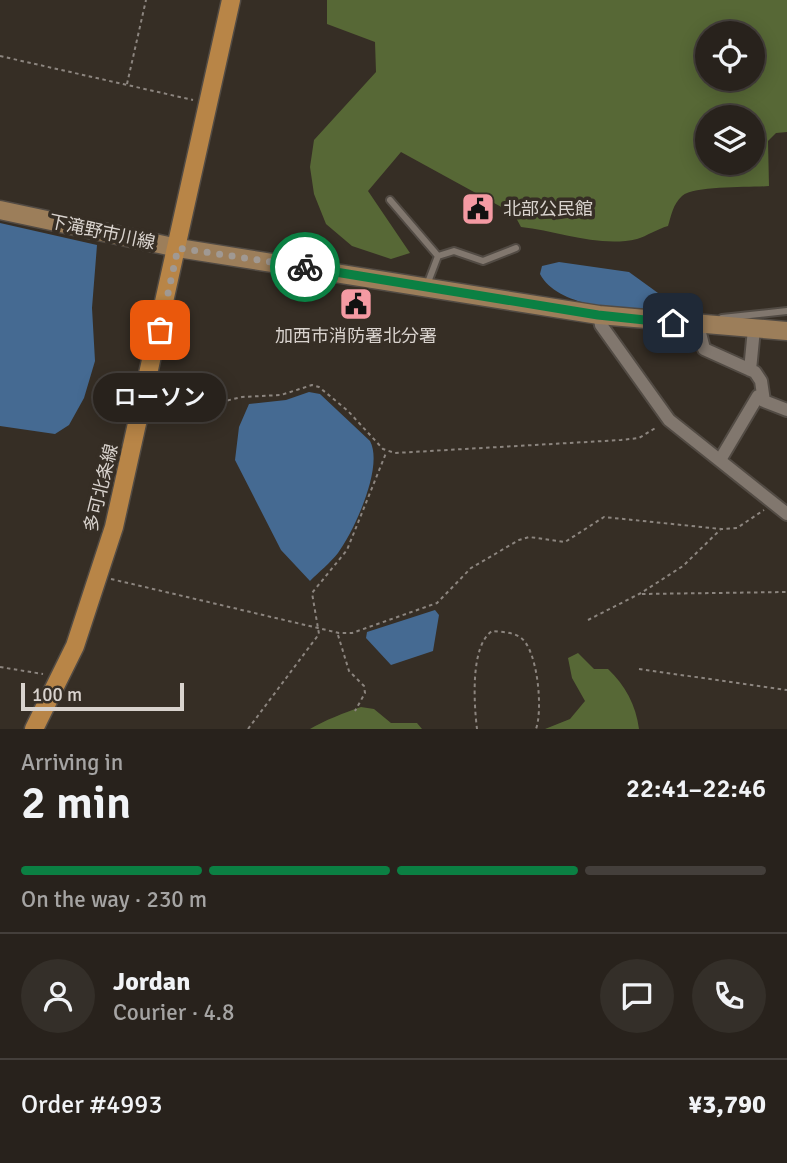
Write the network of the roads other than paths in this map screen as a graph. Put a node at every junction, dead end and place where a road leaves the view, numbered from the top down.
1 (231, 0) edge
2 (390, 200) dead end
3 (0, 210) edge
4 (178, 248) junction
5 (516, 248) dead end
6 (438, 256) junction
7 (427, 287) junction
8 (787, 311) edge
9 (598, 315) junction
10 (706, 326) junction
11 (754, 329) junction
12 (787, 331) edge
13 (750, 370) junction
14 (762, 395) junction
15 (787, 410) edge
16 (720, 460) junction
17 (787, 514) edge
18 (34, 729) edge

1 - 4 main road, 多可北条線
2 - 6 lane
3 - 4 main road, 下滝野市川線
4 - 7 main road, 下滝野市川線
4 - 18 main road, 多可北条線
5 - 6 lane
6 - 7 lane
7 - 9 main road, 下滝野市川線
8 - 10 lane
9 - 10 main road, 下滝野市川線
9 - 16 street
10 - 11 main road, 下滝野市川線
10 - 13 street
11 - 12 main road, 下滝野市川線
11 - 13 street
13 - 14 street
14 - 15 street
14 - 16 street
16 - 17 street

